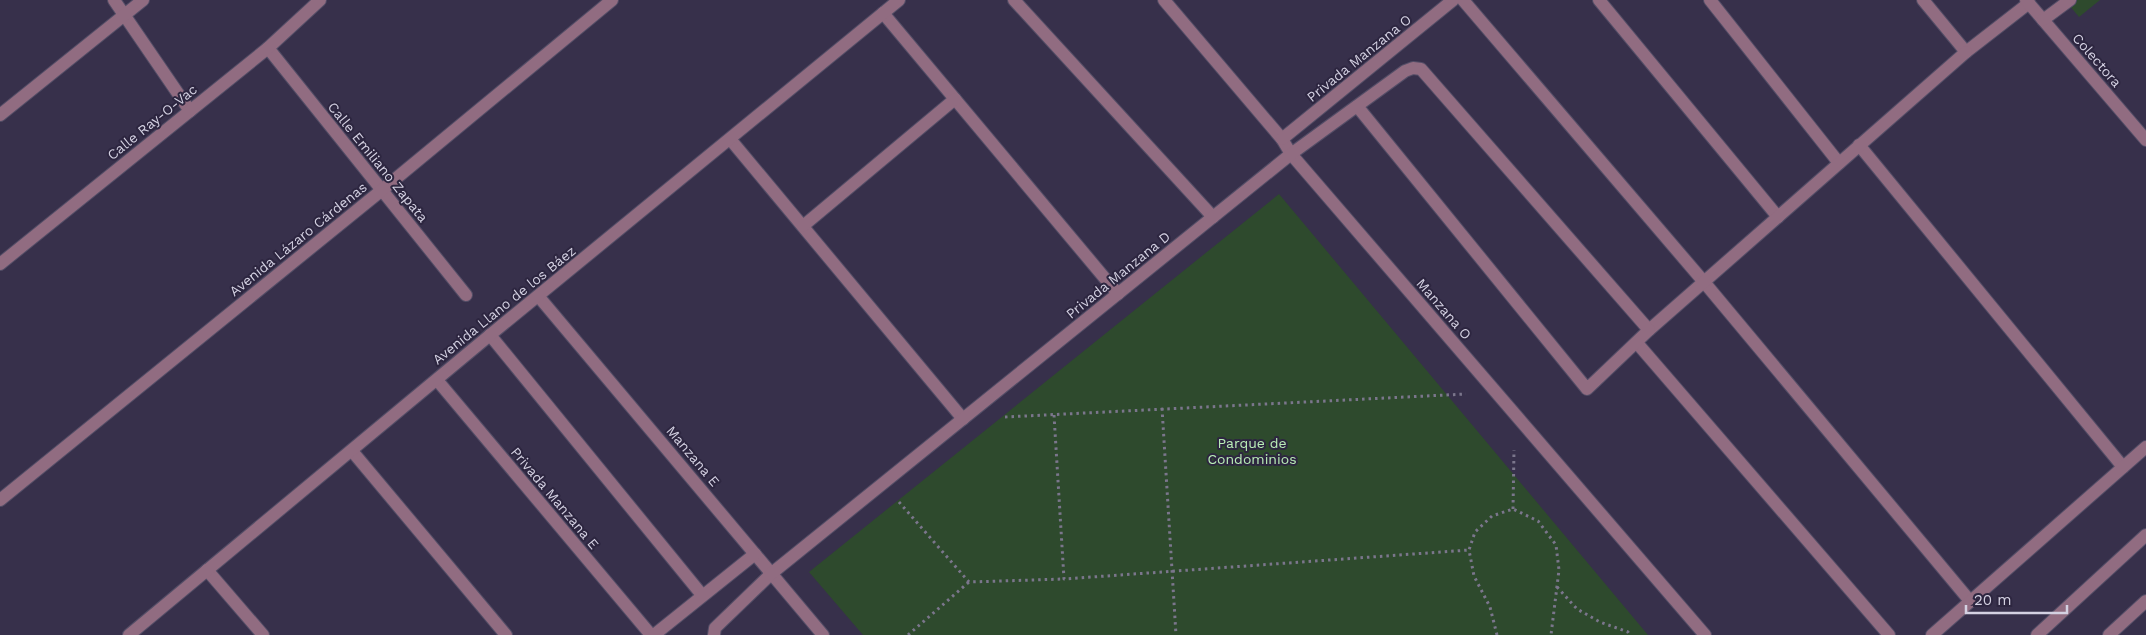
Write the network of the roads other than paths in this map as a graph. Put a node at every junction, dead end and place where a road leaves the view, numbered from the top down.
1 (114, 0) edge
2 (143, 0) edge
3 (320, 0) edge
4 (612, 0) edge
5 (899, 0) edge
6 (1014, 0) edge
7 (1164, 0) edge
8 (1453, 0) edge
9 (1463, 0) edge
10 (1599, 0) edge
11 (1710, 0) edge
12 (1923, 0) edge
13 (2070, 0) edge
14 (2028, 2) edge
15 (884, 13) junction
16 (125, 15) junction
17 (2044, 20) junction
18 (268, 48) junction
19 (1966, 52) junction
20 (956, 99) junction
21 (1357, 106) junction
22 (190, 111) junction
23 (0, 115) edge
24 (730, 139) junction
25 (1282, 139) junction
26 (2146, 140) edge
27 (1860, 145) junction
28 (1292, 154) junction
29 (1839, 163) junction
30 (382, 190) junction
31 (1213, 217) junction
32 (1778, 217) junction
33 (804, 226) junction
34 (0, 264) edge
35 (1704, 282) junction
36 (1118, 294) junction
37 (466, 295) dead end
38 (539, 297) junction
39 (1649, 330) junction
40 (490, 335) junction
41 (1636, 343) junction
42 (437, 380) junction
43 (964, 419) junction
44 (2146, 447) edge
45 (352, 451) junction
46 (2123, 467) junction
47 (0, 500) edge
48 (2146, 536) edge
49 (756, 554) junction
50 (207, 570) junction
51 (772, 574) junction
52 (702, 595) junction
53 (1970, 601) junction
54 (2146, 601) edge
55 (129, 635) edge
56 (263, 635) edge
57 (506, 635) edge
58 (653, 635) edge
59 (714, 635) edge
60 (823, 635) edge
61 (1705, 635) edge
62 (1889, 635) edge
63 (1932, 635) edge
64 (2037, 635) edge
65 (2109, 635) edge

1 - 16 street
2 - 16 street
3 - 18 street, Calle Ray-O-Vac
4 - 30 street, Avenida Lázaro Cárdenas
5 - 15 street, Avenida Llano de los Báez
6 - 31 street
7 - 25 street, Manzana O
8 - 25 street, Privada Manzana O
9 - 35 street
10 - 32 street
11 - 29 street
12 - 19 street
13 - 17 street
14 - 17 street, Colectora
14 - 19 street
15 - 20 street
15 - 24 street, Avenida Llano de los Báez
16 - 22 street
16 - 23 street
17 - 26 street, Colectora
18 - 22 street, Calle Ray-O-Vac
18 - 30 street, Calle Emiliano Zapata
19 - 27 street
20 - 33 street
20 - 36 street
21 - 28 street, Privada Manzana D
21 - 39 street, Privada Manzana D
21 - 41 street
22 - 34 street, Calle Ray-O-Vac
24 - 33 street
24 - 38 street, Avenida Llano de los Báez
25 - 28 street, Manzana O
27 - 29 street
27 - 46 street
28 - 31 street, Privada Manzana D
28 - 61 street, Manzana O
29 - 32 street
30 - 37 street, Calle Emiliano Zapata
30 - 47 street, Avenida Lázaro Cárdenas
31 - 36 street, Privada Manzana D
32 - 35 street
33 - 43 street
35 - 39 street
35 - 53 street
36 - 43 street, Privada Manzana D
38 - 40 street, Avenida Llano de los Báez
38 - 49 street, Manzana E
39 - 41 street
40 - 42 street, Avenida Llano de los Báez
40 - 52 street
41 - 62 street
42 - 45 street, Avenida Llano de los Báez
42 - 58 street, Privada Manzana E
43 - 51 street, Privada Manzana D
44 - 46 street
45 - 50 street, Avenida Llano de los Báez
45 - 57 street
46 - 53 street
48 - 64 street
49 - 51 street, Manzana E
49 - 52 street
50 - 55 street, Avenida Llano de los Báez
50 - 56 street
51 - 59 street, Privada Manzana D
51 - 60 street, Manzana E
52 - 58 street
53 - 63 street
54 - 65 street

